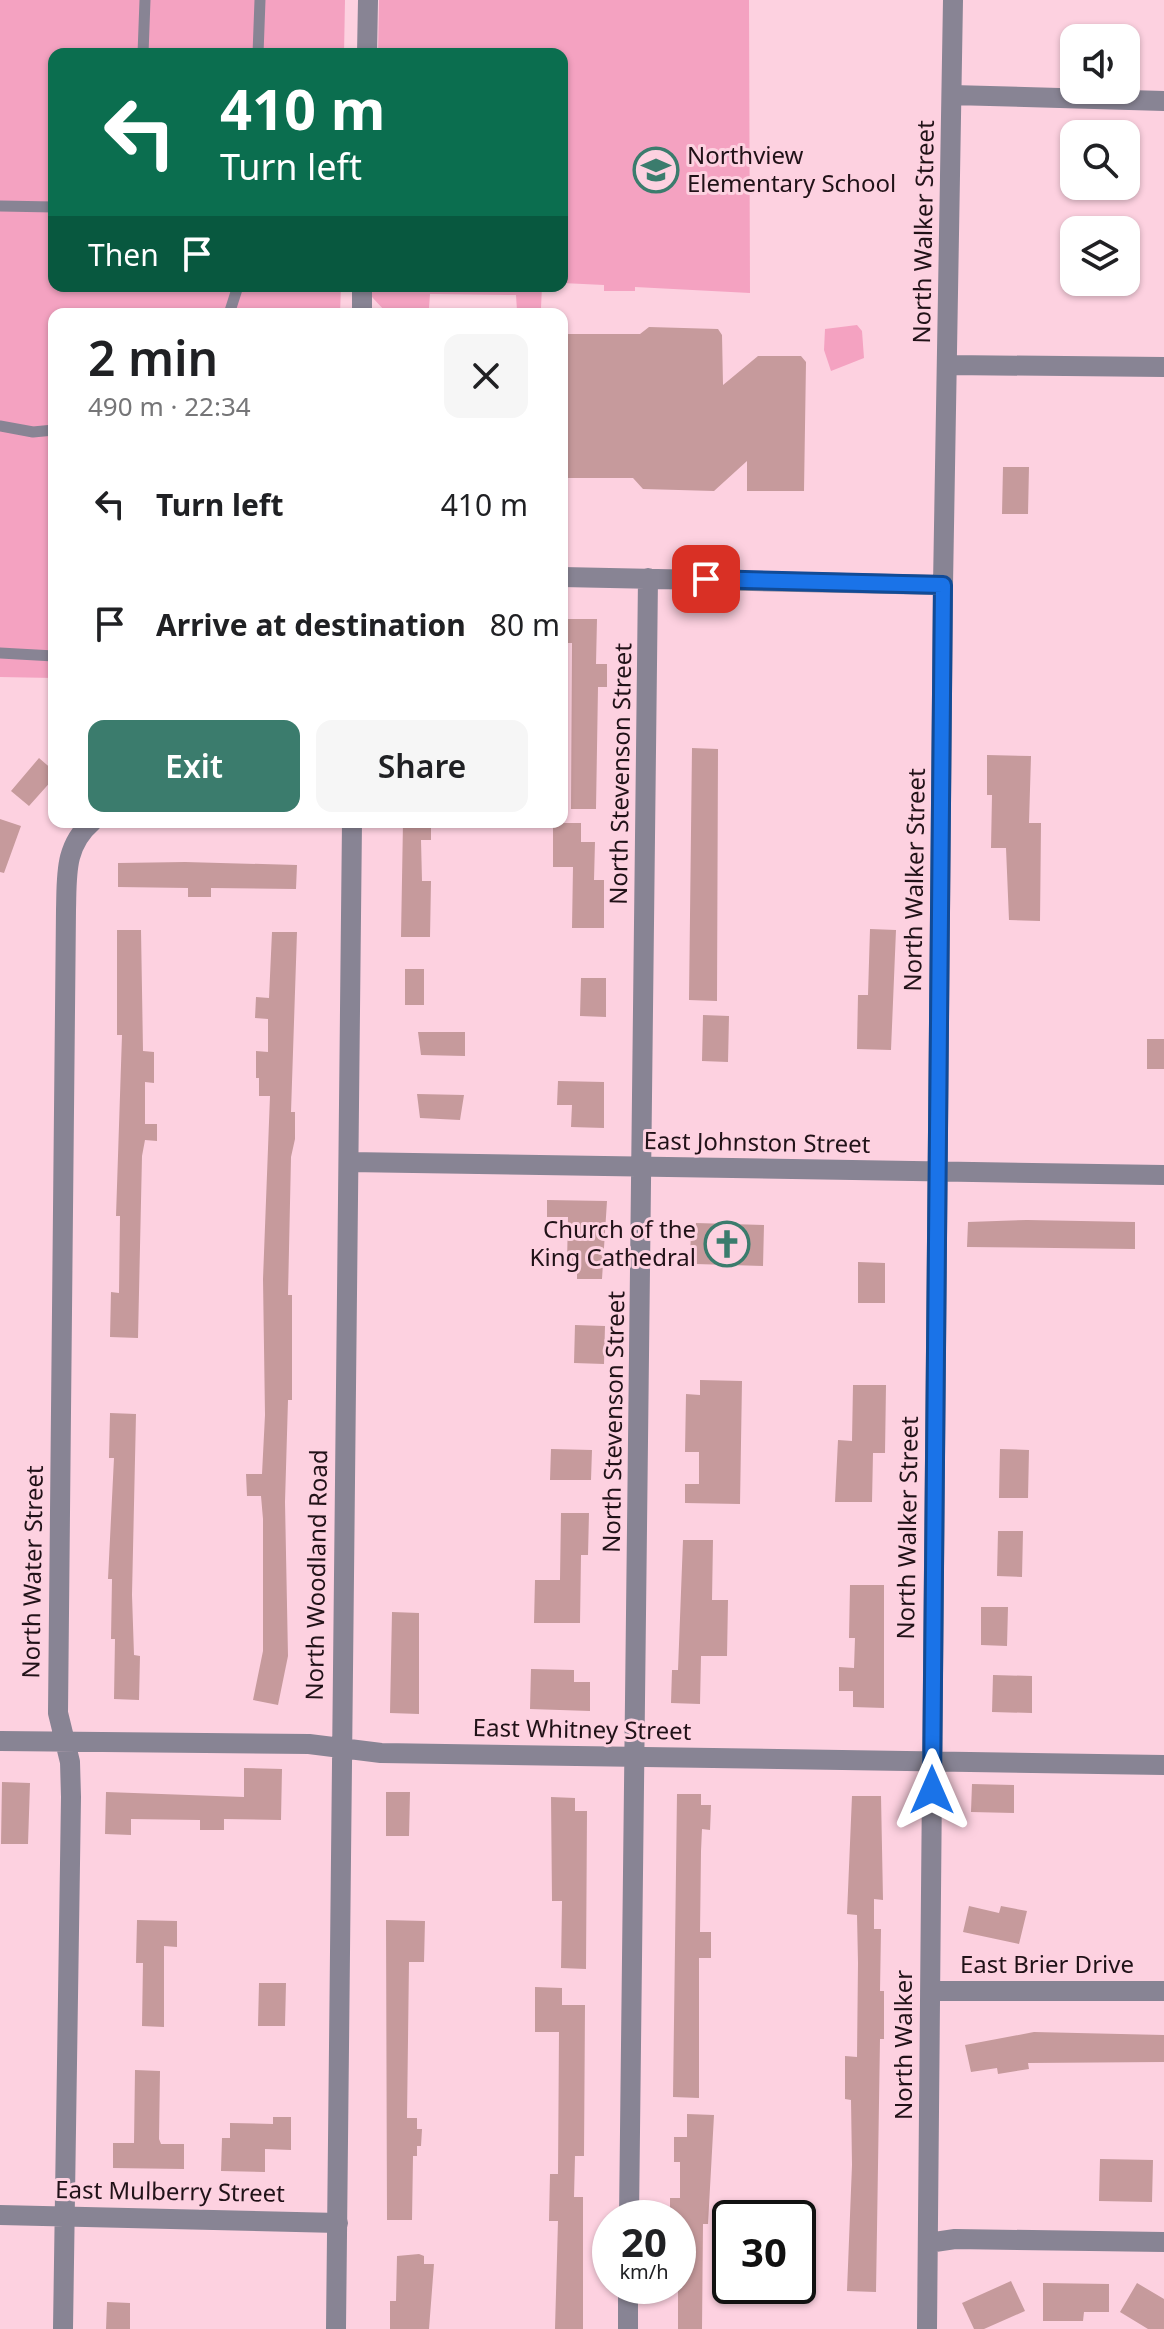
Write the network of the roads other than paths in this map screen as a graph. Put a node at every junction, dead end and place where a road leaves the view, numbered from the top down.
1 (145, 0) edge
2 (260, 0) edge
3 (368, 0) edge
4 (953, 0) edge
5 (143, 48) edge
6 (258, 48) edge
7 (367, 48) edge
8 (952, 95) junction
9 (1164, 101) edge
10 (0, 206) edge
11 (48, 207) edge
12 (949, 365) junction
13 (1164, 367) edge
14 (0, 426) edge
15 (14, 429) junction
16 (48, 430) edge
17 (0, 433) edge
18 (568, 577) edge
19 (648, 578) junction
20 (943, 585) junction
21 (0, 653) edge
22 (48, 656) edge
23 (84, 828) edge
24 (352, 828) edge
25 (349, 1162) junction
26 (643, 1167) junction
27 (938, 1172) junction
28 (1164, 1175) edge
29 (0, 1741) edge
30 (65, 1741) junction
31 (341, 1749) junction
32 (636, 1757) junction
33 (932, 1761) junction
34 (1164, 1765) edge
35 (930, 1991) junction
36 (1164, 1991) edge
37 (629, 2200) edge
38 (0, 2215) edge
39 (65, 2216) junction
40 (338, 2223) junction
41 (1164, 2242) edge
42 (928, 2243) junction
43 (628, 2304) edge
44 (63, 2329) edge
45 (336, 2329) edge
46 (628, 2329) edge
47 (927, 2329) edge

1 - 5 lane
2 - 6 lane
3 - 7 street
4 - 8 street, North Walker Street
8 - 9 street
8 - 12 street, North Walker Street
10 - 11 lane
12 - 13 street
12 - 20 street, North Walker Street
14 - 15 lane
15 - 16 lane
15 - 17 lane
18 - 19 street
19 - 20 street
19 - 26 street, North Stevenson Street
20 - 27 street, North Walker Street
21 - 22 lane
23 - 30 street, North Water Street
24 - 25 street, North Woodland Road
25 - 26 street, East Johnston Street
25 - 31 street, North Woodland Road
26 - 27 street, East Johnston Street
26 - 32 street, North Stevenson Street
27 - 28 street, East Johnston Street
27 - 33 street, North Walker Street
29 - 30 street, East Whitney Street
30 - 31 street, East Whitney Street
30 - 39 street, North Water Street
31 - 32 street, East Whitney Street
31 - 40 street, North Woodland Road
32 - 33 street, East Whitney Street
32 - 37 street, North Stevenson Street
33 - 34 street, East Whitney Street
33 - 35 street, North Walker
35 - 36 street, East Brier Drive
35 - 42 street, North Walker
38 - 39 street, East Mulberry Street
39 - 40 street, East Mulberry Street
39 - 44 street, North Water Street
40 - 45 street, North Woodland Road
41 - 42 street
42 - 47 street, North Walker
43 - 46 street

